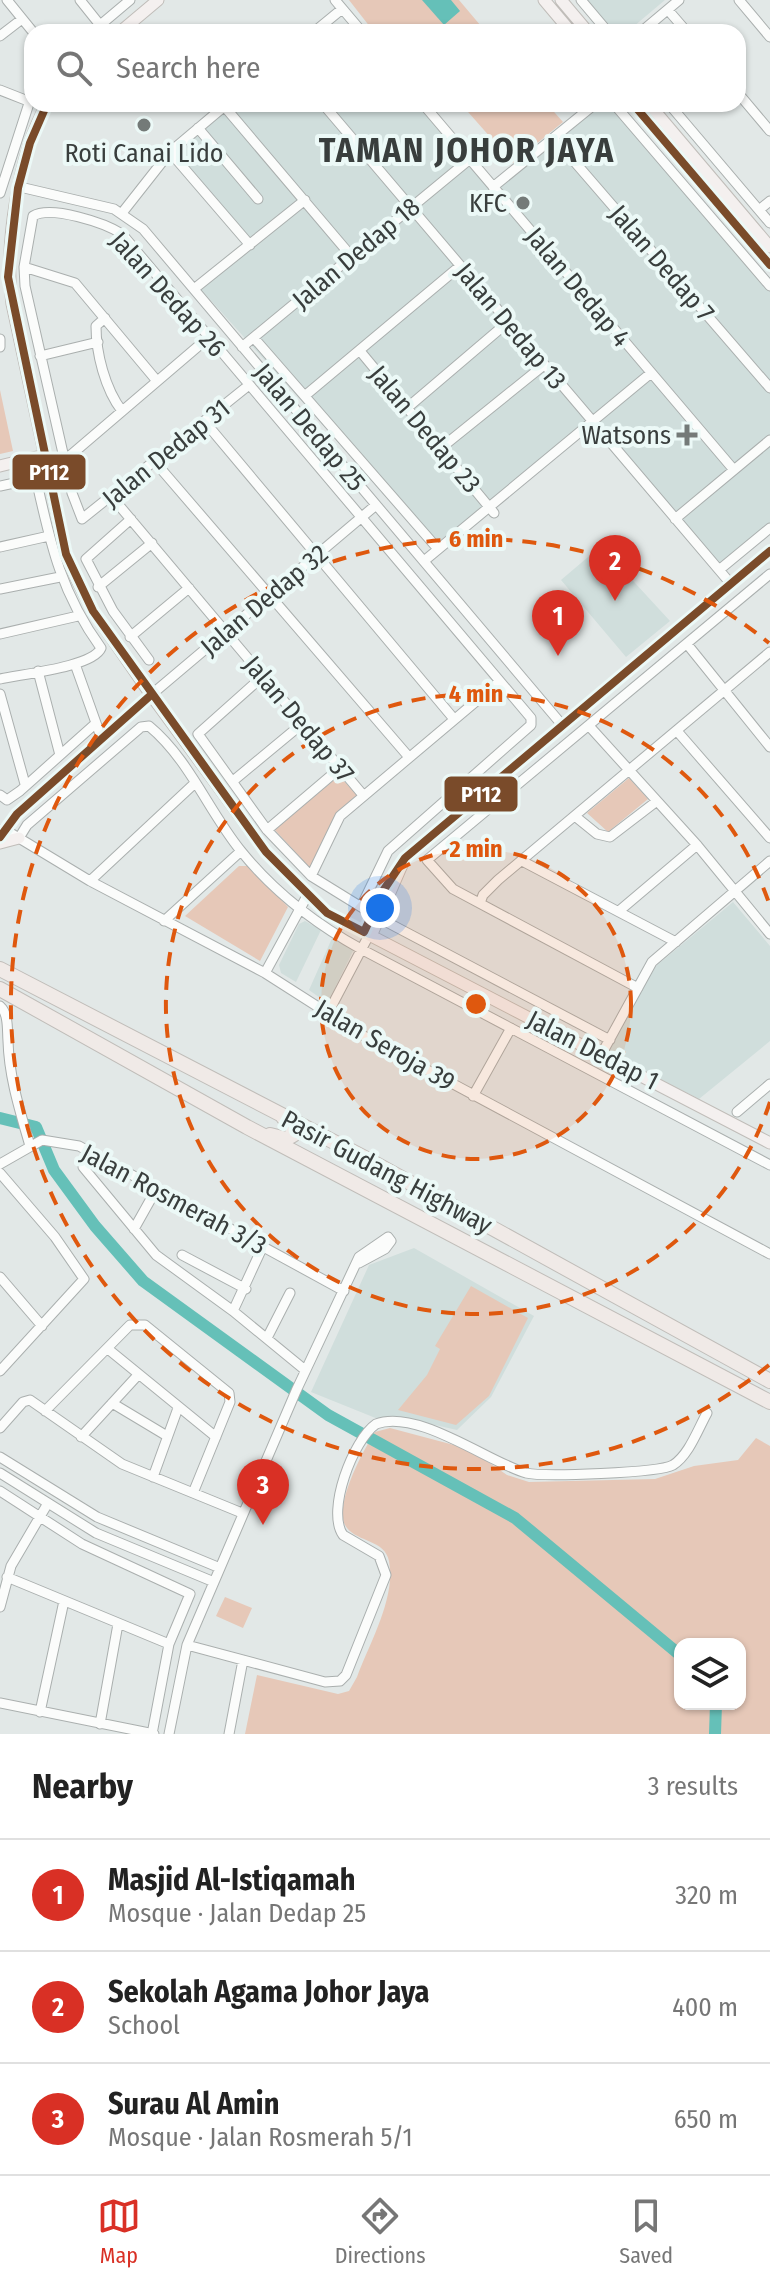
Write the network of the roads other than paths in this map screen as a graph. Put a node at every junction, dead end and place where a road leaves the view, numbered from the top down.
1 (7, 0) edge
2 (80, 0) edge
3 (130, 0) edge
4 (158, 0) edge
5 (335, 0) edge
6 (544, 0) edge
7 (561, 0) edge
8 (581, 0) edge
9 (679, 0) edge
10 (739, 0) edge
11 (342, 9) junction
12 (668, 10) junction
13 (22, 19) junction
14 (26, 24) edge
15 (94, 24) edge
16 (101, 24) edge
17 (130, 24) edge
18 (324, 24) edge
19 (355, 24) edge
20 (564, 24) edge
21 (581, 24) edge
22 (601, 24) edge
23 (651, 24) edge
24 (680, 24) edge
25 (0, 36) edge
26 (770, 37) edge
27 (0, 90) edge
28 (24, 96) edge
29 (746, 102) edge
30 (24, 112) edge
31 (43, 112) edge
32 (217, 112) edge
33 (232, 112) edge
34 (330, 112) edge
35 (430, 112) edge
36 (585, 112) edge
37 (621, 112) edge
38 (640, 112) edge
39 (656, 112) edge
40 (676, 112) edge
41 (198, 128) junction
42 (770, 131) edge
43 (554, 138) junction
44 (170, 152) junction
45 (5, 157) edge
46 (470, 159) junction
47 (20, 187) junction
48 (493, 187) junction
49 (0, 193) edge
50 (258, 199) dead end
51 (305, 200) junction
52 (770, 201) edge
53 (411, 208) junction
54 (759, 210) junction
55 (122, 213) junction
56 (770, 223) edge
57 (250, 245) junction
58 (770, 247) edge
59 (352, 257) junction
60 (770, 265) edge
61 (460, 266) junction
62 (24, 267) junction
63 (770, 286) edge
64 (194, 289) junction
65 (105, 318) junction
66 (508, 322) junction
67 (209, 337) junction
68 (254, 338) junction
69 (0, 340) edge
70 (98, 342) junction
71 (0, 347) edge
72 (242, 347) junction
73 (360, 351) junction
74 (40, 356) junction
75 (544, 365) junction
76 (651, 373) junction
77 (157, 381) junction
78 (249, 385) junction
79 (770, 388) edge
80 (307, 394) junction
81 (407, 408) junction
82 (122, 411) junction
83 (592, 421) junction
84 (205, 422) junction
85 (770, 440) edge
86 (441, 448) junction
87 (45, 455) junction
88 (65, 460) junction
89 (155, 462) junction
90 (0, 466) edge
91 (734, 470) junction
92 (0, 486) edge
93 (112, 497) junction
94 (376, 505) junction
95 (492, 510) junction
96 (131, 519) junction
97 (361, 519) junction
98 (675, 519) junction
99 (770, 528) edge
100 (49, 536) junction
101 (152, 543) junction
102 (0, 547) edge
103 (438, 549) junction
104 (317, 556) junction
105 (768, 557) edge
106 (424, 561) junction
107 (719, 570) junction
108 (770, 574) edge
109 (60, 577) junction
110 (731, 584) junction
111 (98, 587) junction
112 (189, 588) junction
113 (0, 589) edge
114 (272, 593) junction
115 (78, 616) junction
116 (226, 632) junction
117 (0, 634) edge
118 (130, 637) junction
119 (687, 644) junction
120 (769, 655) edge
121 (149, 660) dead end
122 (75, 664) junction
123 (38, 671) junction
124 (262, 677) junction
125 (0, 679) edge
126 (499, 682) junction
127 (723, 691) junction
128 (0, 694) edge
129 (151, 695) junction
130 (454, 719) junction
131 (303, 723) junction
132 (95, 724) junction
133 (563, 726) junction
134 (590, 727) junction
135 (677, 731) junction
136 (101, 737) junction
137 (770, 747) edge
138 (60, 755) junction
139 (408, 756) junction
140 (340, 768) junction
141 (630, 770) junction
142 (233, 781) junction
143 (195, 783) junction
144 (25, 784) junction
145 (0, 795) edge
146 (363, 795) junction
147 (657, 801) junction
148 (576, 817) junction
149 (267, 830) junction
150 (2, 833) edge
151 (19, 838) junction
152 (770, 838) edge
153 (0, 843) edge
154 (697, 845) junction
155 (241, 851) junction
156 (522, 861) junction
157 (770, 861) edge
158 (311, 876) junction
159 (90, 881) junction
160 (735, 892) junction
161 (307, 896) junction
162 (480, 903) junction
163 (361, 907) junction
164 (297, 910) junction
165 (619, 911) junction
166 (376, 916) junction
167 (164, 921) junction
168 (368, 934) junction
169 (770, 934) edge
170 (676, 942) junction
171 (361, 949) junction
172 (0, 969) edge
173 (265, 973) junction
174 (638, 988) junction
175 (0, 989) edge
176 (0, 1006) edge
177 (328, 1013) junction
178 (511, 1028) junction
179 (610, 1040) junction
180 (601, 1055) junction
181 (770, 1084) edge
182 (473, 1096) junction
183 (737, 1112) dead end
184 (278, 1113) junction
185 (247, 1127) junction
186 (770, 1143) edge
187 (30, 1146) junction
188 (365, 1158) junction
189 (0, 1164) edge
190 (770, 1165) edge
191 (83, 1167) dead end
192 (0, 1173) edge
193 (358, 1186) junction
194 (157, 1188) junction
195 (134, 1229) junction
196 (263, 1246) junction
197 (770, 1254) edge
198 (182, 1255) dead end
199 (357, 1264) dead end
200 (0, 1277) edge
201 (246, 1289) junction
202 (344, 1291) junction
203 (290, 1293) dead end
204 (233, 1311) junction
205 (42, 1326) junction
206 (267, 1338) junction
207 (108, 1349) junction
208 (305, 1370) junction
209 (0, 1371) edge
210 (138, 1375) junction
211 (770, 1381) edge
212 (770, 1402) edge
213 (112, 1403) junction
214 (178, 1408) junction
215 (45, 1411) junction
216 (707, 1413) dead end
217 (0, 1428) edge
218 (167, 1436) junction
219 (81, 1437) junction
220 (216, 1437) junction
221 (0, 1457) edge
222 (0, 1473) edge
223 (153, 1477) junction
224 (0, 1491) edge
225 (193, 1493) junction
226 (48, 1503) junction
227 (242, 1513) junction
228 (39, 1517) junction
229 (220, 1568) junction
230 (7, 1577) junction
231 (214, 1582) junction
232 (64, 1601) junction
233 (0, 1607) edge
234 (118, 1624) junction
235 (169, 1644) junction
236 (187, 1645) junction
237 (243, 1660) junction
238 (0, 1703) edge
239 (40, 1712) junction
240 (100, 1724) junction
241 (153, 1734) edge
242 (169, 1734) edge
243 (229, 1734) edge

1 - 13 street
2 - 15 street
3 - 16 street
4 - 17 main road
5 - 11 street
6 - 20 main road
7 - 21 main road
8 - 22 street
9 - 12 street
10 - 26 street
11 - 18 street
11 - 19 street
12 - 23 street
12 - 24 street
13 - 14 street
13 - 25 street
27 - 28 street
29 - 42 street
30 - 45 street
31 - 47 main road, Jalan Dedap 1
32 - 41 street
33 - 51 street
34 - 53 street, Jalan Dedap 13
35 - 46 street, Jalan Dedap 4
36 - 43 street
37 - 63 street
38 - 60 main road
39 - 58 main road
40 - 54 street
41 - 44 street
41 - 50 street
43 - 48 street
43 - 79 street, Jalan Dedap 7
44 - 55 street
44 - 57 street
45 - 49 street
46 - 48 street, Jalan Dedap 4
46 - 53 street, Jalan Dedap 18
47 - 55 street, Jalan Dedap 25
47 - 87 main road, Jalan Dedap 1
48 - 76 street, Jalan Dedap 4
51 - 57 street
51 - 59 street
52 - 54 street
53 - 59 street, Jalan Dedap 18
53 - 61 street, Jalan Dedap 13
54 - 56 street
55 - 64 street, Jalan Dedap 25
57 - 64 street
59 - 68 street, Jalan Dedap 18
61 - 66 street, Jalan Dedap 13
61 - 73 street
62 - 65 street
62 - 67 street, Jalan Dedap 26
62 - 74 street
64 - 72 street, Jalan Dedap 25
65 - 70 street
65 - 77 street
66 - 75 street, Jalan Dedap 13
66 - 81 street
67 - 77 street
67 - 78 street, Jalan Dedap 26
68 - 72 street, Jalan Dedap 18
68 - 80 street
69 - 71 street
70 - 74 street
70 - 82 street
72 - 94 street, Jalan Dedap 25
73 - 80 street
73 - 81 street, Jalan Dedap 23
74 - 88 street
75 - 83 street, Jalan Dedap 13
75 - 86 street
76 - 83 street
76 - 91 street, Jalan Dedap 4
77 - 82 street
78 - 84 street, Jalan Dedap 31
78 - 97 street, Jalan Dedap 26
80 - 103 street
81 - 86 street, Jalan Dedap 23
82 - 88 street
83 - 95 street
83 - 98 street, Jalan Dedap 13
84 - 89 street, Jalan Dedap 31
84 - 104 street
85 - 91 street
86 - 95 street, Jalan Dedap 23
87 - 90 main road
87 - 129 main road, Jalan Dedap 1
88 - 93 street, Jalan Dedap 31
89 - 93 street, Jalan Dedap 31
89 - 114 street
91 - 98 street
92 - 100 street
93 - 96 street, Jalan Dedap 37
94 - 97 street, Jalan Dedap 32
94 - 106 street, Jalan Dedap 25
95 - 103 street
96 - 101 street, Jalan Dedap 37
96 - 111 street
97 - 104 street, Jalan Dedap 32
97 - 126 street, Jalan Dedap 26
98 - 107 street, Jalan Dedap 13
99 - 107 street
100 - 102 street
100 - 109 street
101 - 111 street
101 - 112 street, Jalan Dedap 37
103 - 106 street
104 - 114 street, Jalan Dedap 32
104 - 130 street
105 - 110 main road
106 - 133 street, Jalan Dedap 25
107 - 110 street, Jalan Dedap 13
108 - 119 street
109 - 113 street
109 - 115 street
110 - 133 main road
111 - 118 street
112 - 116 street, Jalan Dedap 37
112 - 118 street
114 - 116 street, Jalan Dedap 32
114 - 139 street
115 - 117 street
115 - 122 street
116 - 124 street, Jalan Dedap 37
116 - 129 street, Jalan Dedap 32
118 - 121 street
119 - 127 street
119 - 134 street
120 - 127 street
122 - 123 street
122 - 132 street
123 - 125 street
123 - 138 street
124 - 131 street, Jalan Dedap 37
124 - 142 street
126 - 130 street
126 - 163 street, Jalan Dedap 26
127 - 135 street
127 - 137 street
128 - 144 street
129 - 136 main road
129 - 161 main road, Jalan Dedap 1
130 - 139 street
131 - 140 street, Jalan Dedap 37
131 - 142 street
132 - 136 street
132 - 138 street
133 - 166 main road
134 - 141 street
134 - 162 street
135 - 141 street
135 - 152 street
136 - 150 main road
138 - 144 street
139 - 146 street
140 - 146 street, Jalan Dedap 37
140 - 149 street
141 - 147 street
141 - 148 street
142 - 149 street
143 - 151 street
143 - 155 street
143 - 159 street
144 - 145 street
146 - 158 street
147 - 148 street
147 - 154 street
148 - 156 street
149 - 158 street
150 - 151 street, Jalan Seroja 39
151 - 153 main road
151 - 159 street, Jalan Seroja 39
154 - 160 street
154 - 165 street
155 - 164 street
155 - 167 street
156 - 162 street
156 - 165 street
157 - 160 street
158 - 163 street
159 - 167 street, Jalan Seroja 39
160 - 169 street
160 - 170 street
161 - 164 street
161 - 168 main road, Jalan Dedap 1
162 - 174 street
163 - 166 street
164 - 171 street
164 - 173 street
165 - 170 street
166 - 168 main road
166 - 179 street
167 - 173 street, Jalan Seroja 39
168 - 171 street
168 - 180 main road, Jalan Dedap 1
170 - 174 street
171 - 177 street
171 - 178 street
172 - 184 highway, Pasir Gudang Highway
173 - 177 street, Jalan Seroja 39
174 - 179 street
175 - 185 highway, Pasir Gudang Highway
176 - 187 street
177 - 182 street, Jalan Seroja 39
178 - 182 street
178 - 190 street
179 - 180 street
180 - 186 main road, Jalan Dedap 1
181 - 183 street
182 - 197 street, Jalan Seroja 39
184 - 185 highway
184 - 188 highway, Pasir Gudang Highway
185 - 193 highway, Pasir Gudang Highway
187 - 189 street, Jalan Rosmerah 3/3
187 - 194 street, Jalan Rosmerah 3/3
188 - 193 highway
188 - 211 highway, Pasir Gudang Highway
191 - 195 street
192 - 205 street
193 - 212 highway, Pasir Gudang Highway
194 - 195 street
194 - 196 street, Jalan Rosmerah 3/3
195 - 204 street
196 - 201 street
196 - 202 street, Jalan Rosmerah 3/3
198 - 201 street
199 - 202 street
200 - 205 street
201 - 204 street
202 - 208 street
203 - 206 street
204 - 206 street
205 - 209 street
206 - 208 street
207 - 210 street
207 - 215 street
207 - 220 street
208 - 227 street
210 - 213 street
210 - 214 street
213 - 218 street
213 - 219 street
214 - 218 street
214 - 220 street
215 - 217 street
215 - 219 street
216 - 237 street
218 - 223 street
219 - 223 street
220 - 225 street
221 - 229 street
222 - 226 street
223 - 225 street
224 - 228 street
225 - 227 street
226 - 228 street
226 - 231 street
227 - 229 street
228 - 230 street
228 - 235 street
229 - 231 street
230 - 232 street
230 - 233 street
231 - 236 street
232 - 234 street
232 - 239 street
234 - 235 street
234 - 240 street
235 - 241 street
236 - 237 street
236 - 242 street
237 - 243 street
238 - 239 street
239 - 240 street
240 - 241 street

